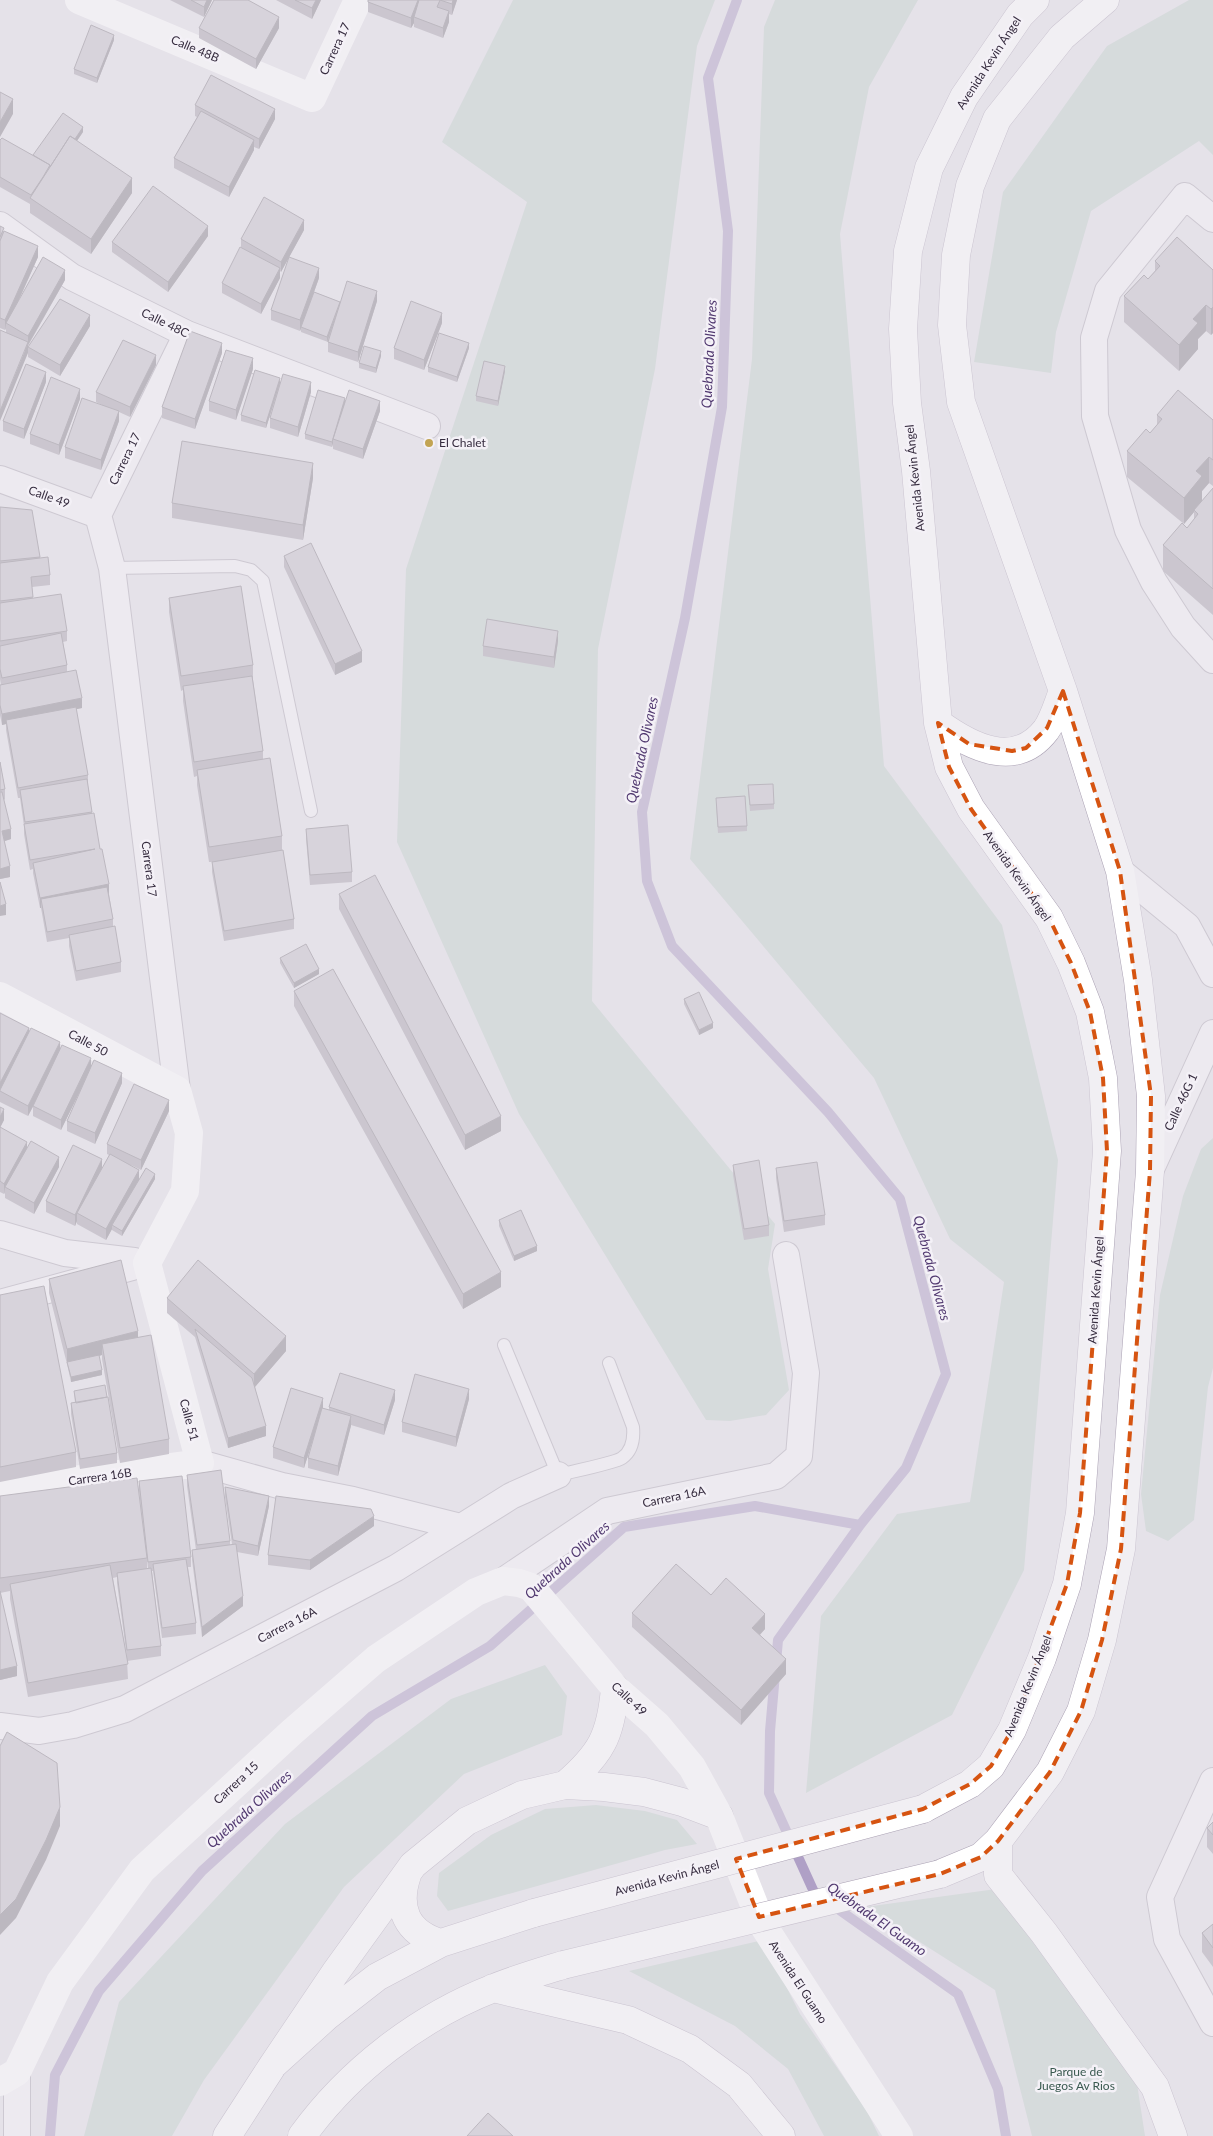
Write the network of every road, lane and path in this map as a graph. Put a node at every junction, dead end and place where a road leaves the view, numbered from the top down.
1 (79, 0) edge
2 (358, 0) edge
3 (1035, 0) edge
4 (1105, 0) edge
5 (312, 98) joint
6 (1213, 219) edge
7 (0, 225) edge
8 (187, 334) junction
9 (427, 426) dead end
10 (0, 479) edge
11 (98, 515) junction
12 (112, 568) junction
13 (1213, 660) edge
14 (1063, 691) junction
15 (938, 723) junction
16 (311, 811) dead end
17 (1120, 871) junction
18 (1213, 974) edge
19 (0, 996) edge
20 (1213, 1033) edge
21 (177, 1090) junction
22 (1150, 1171) junction
23 (0, 1234) edge
24 (786, 1255) dead end
25 (147, 1263) junction
26 (0, 1303) edge
27 (504, 1345) dead end
28 (608, 1364) dead end
29 (200, 1463) junction
30 (558, 1476) junction
31 (0, 1490) edge
32 (461, 1527) junction
33 (503, 1581) junction
34 (615, 1688) junction
35 (0, 1726) edge
36 (1213, 1781) edge
37 (565, 1785) junction
38 (719, 1816) junction
39 (998, 1841) junction
40 (413, 1865) junction
41 (441, 1943) junction
42 (493, 1988) junction
43 (1213, 2023) edge
44 (273, 2065) junction
45 (9, 2077) edge
46 (18, 2136) edge
47 (227, 2136) edge
48 (302, 2136) edge
49 (781, 2136) edge
50 (899, 2136) edge
51 (1173, 2136) edge

1 - 5 main road, Calle 48B
2 - 5 main road, Carrera 17
3 - 15 main road, Avenida Kevin Ángel
4 - 14 main road
6 - 13 street
7 - 8 street, Calle 48C
8 - 9 street, Calle 48C
8 - 11 street, Carrera 17
10 - 11 street, Calle 49
11 - 12 street, Carrera 17
12 - 16 lane
12 - 21 street, Carrera 17
14 - 15 main road
14 - 17 main road
15 - 41 main road, Avenida Kevin Ángel, bridge
17 - 18 street
17 - 22 main road
19 - 21 main road, Calle 50
20 - 22 street, Calle 46G 1
21 - 25 main road, Carrera 17
22 - 39 main road
23 - 25 street
24 - 33 street, Carrera 16A
25 - 26 street
25 - 29 main road, Calle 51
27 - 30 lane
28 - 30 lane
29 - 31 main road, Carrera 16B
29 - 32 street
30 - 32 street, Carrera 16A
32 - 35 street, Carrera 16A
33 - 34 main road, Calle 49
33 - 45 main road, Carrera 15
34 - 37 main road
34 - 38 main road, Calle 49
36 - 43 street
37 - 38 main road
37 - 40 main road
38 - 50 main road, Avenida El Guamo
39 - 42 main road, bridge
39 - 51 main road
40 - 41 main road
40 - 44 main road
41 - 44 main road, Avenida Kevin Ángel
42 - 48 main road
42 - 49 main road
44 - 47 main road, Avenida Kevin Ángel
45 - 46 street, Carrera 15

